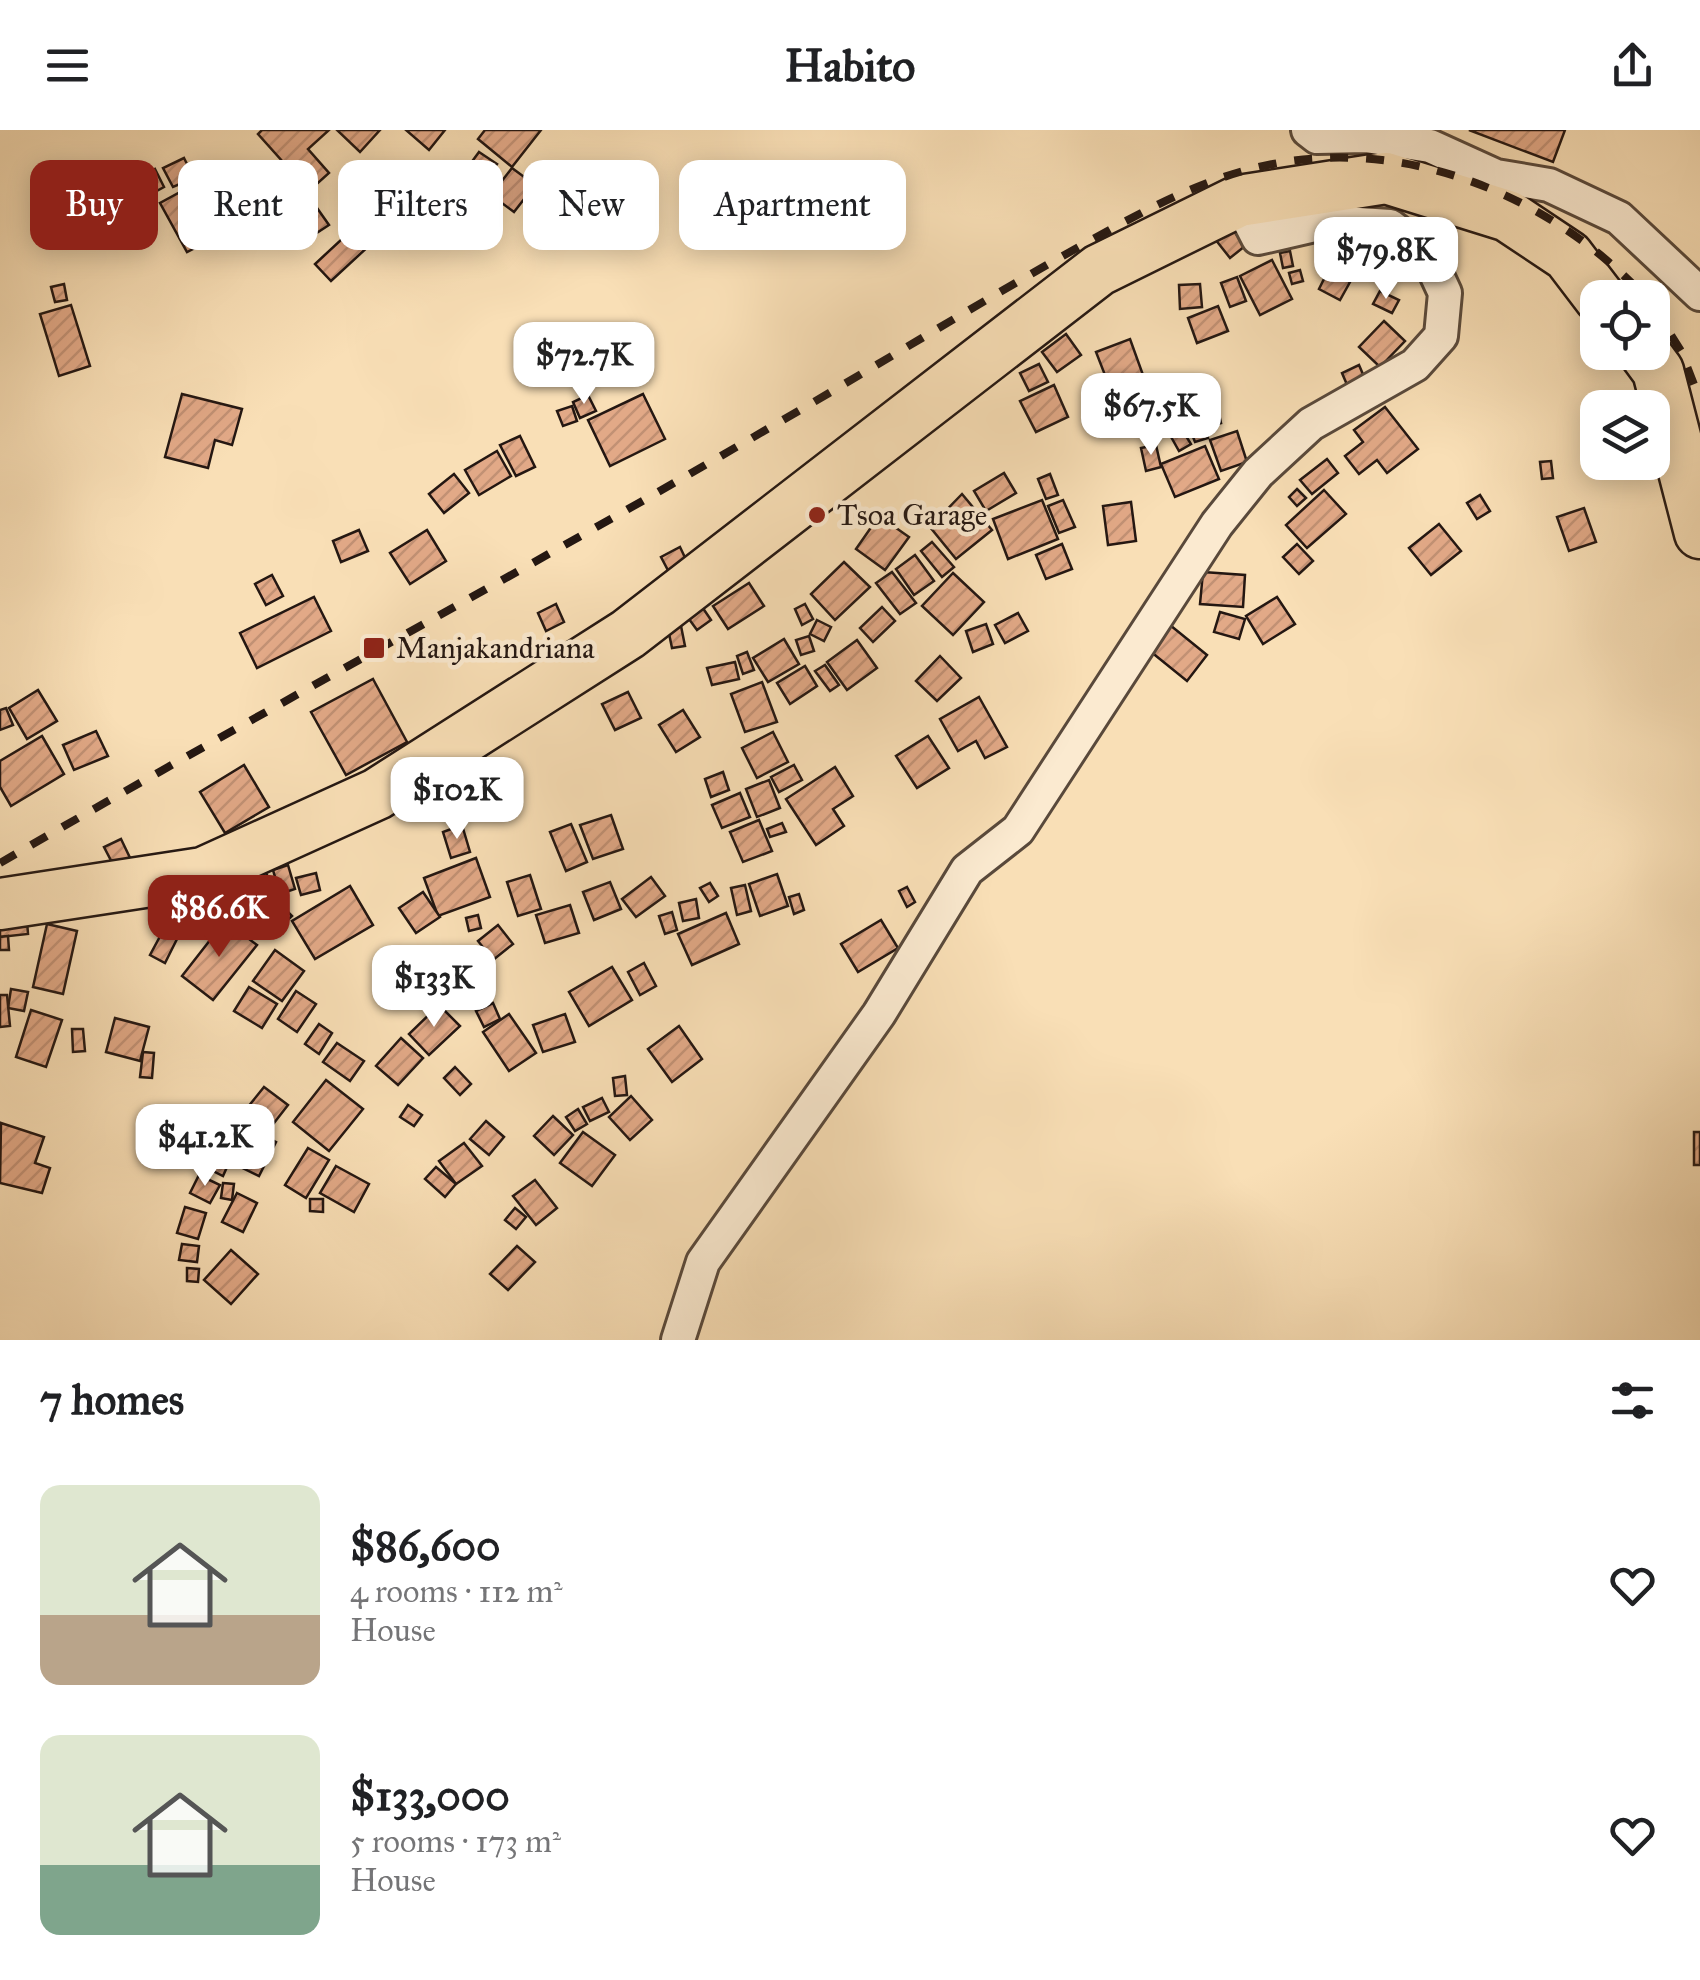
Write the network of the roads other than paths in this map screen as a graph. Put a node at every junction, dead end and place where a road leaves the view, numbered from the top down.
1 (1308, 130) edge
2 (1239, 201) junction
3 (1586, 280) edge
4 (1700, 294) edge
5 (1657, 370) edge
6 (1698, 502) edge
7 (0, 904) edge
8 (678, 1340) edge

1 - 4 street
2 - 3 main road
2 - 7 main road
2 - 8 street
5 - 6 main road

